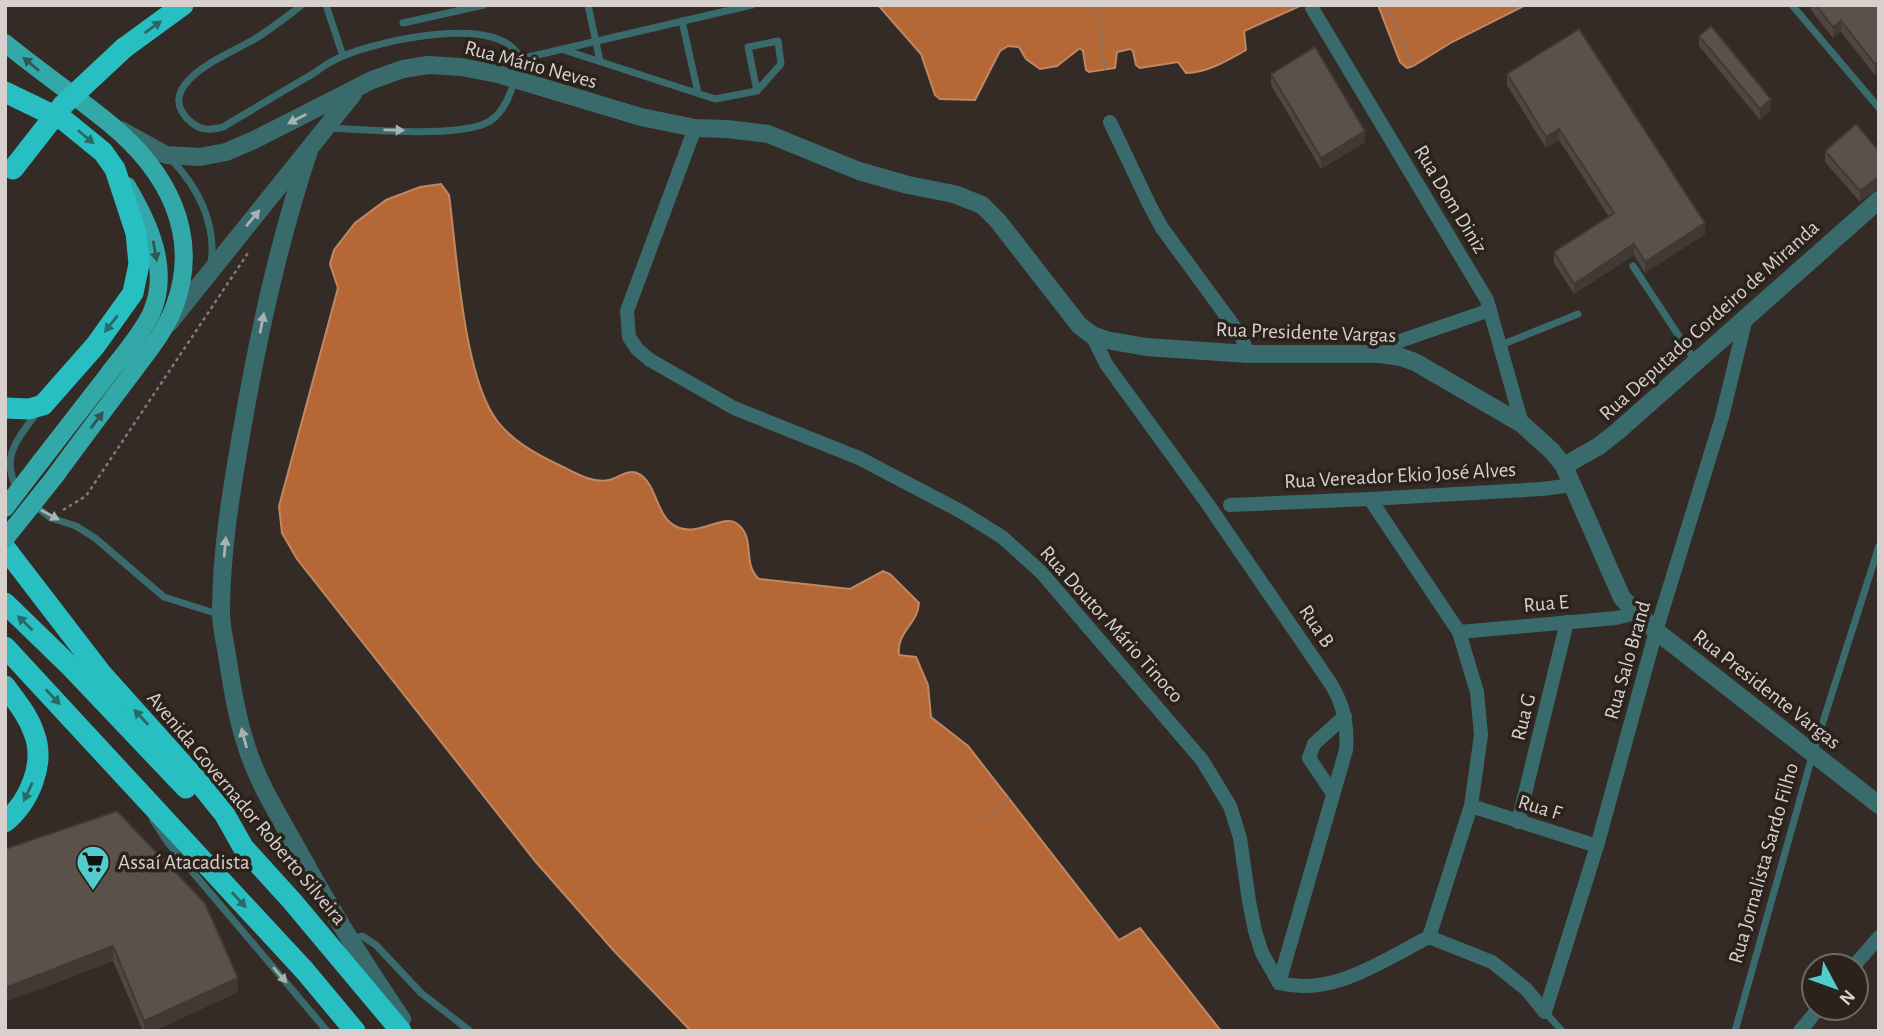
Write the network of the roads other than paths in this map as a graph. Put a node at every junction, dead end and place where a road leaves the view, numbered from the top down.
1 (183, 5) edge
2 (302, 5) edge
3 (326, 5) edge
4 (484, 5) edge
5 (588, 5) edge
6 (1792, 5) edge
7 (747, 6) edge
8 (1312, 8) dead end
9 (682, 21) junction
10 (403, 23) dead end
11 (595, 41) junction
12 (5, 43) edge
13 (561, 49) junction
14 (343, 56) junction
15 (520, 58) junction
16 (600, 61) junction
17 (514, 79) junction
18 (358, 88) junction
19 (757, 91) junction
20 (5, 92) edge
21 (698, 93) junction
22 (1879, 108) edge
23 (1110, 122) dead end
24 (112, 125) junction
25 (326, 128) junction
26 (695, 128) junction
27 (309, 151) junction
28 (166, 155) junction
29 (115, 169) junction
30 (9, 175) edge
31 (1879, 200) edge
32 (1633, 266) dead end
33 (210, 271) junction
34 (1490, 310) junction
35 (1578, 314) dead end
36 (1746, 318) junction
37 (1093, 335) junction
38 (152, 345) junction
39 (1501, 345) junction
40 (1248, 354) junction
41 (1380, 354) junction
42 (1697, 363) junction
43 (43, 405) junction
44 (5, 408) edge
45 (1522, 424) junction
46 (1564, 466) junction
47 (1572, 485) junction
48 (1370, 499) junction
49 (1230, 505) dead end
50 (5, 508) edge
51 (5, 539) edge
52 (1879, 546) edge
53 (5, 548) edge
54 (5, 603) edge
55 (1636, 613) junction
56 (221, 615) junction
57 (1567, 622) junction
58 (1656, 631) junction
59 (1460, 632) junction
60 (5, 647) edge
61 (5, 686) edge
62 (1345, 716) junction
63 (1812, 753) junction
64 (1332, 792) junction
65 (1879, 805) edge
66 (1471, 806) junction
67 (5, 822) edge
68 (1518, 822) junction
69 (1597, 846) junction
70 (243, 847) junction
71 (1429, 937) junction
72 (1879, 937) edge
73 (350, 940) junction
74 (1873, 954) edge
75 (1279, 983) junction
76 (1545, 1012) junction
77 (342, 1026) edge
78 (401, 1031) edge
79 (410, 1031) edge
80 (470, 1031) edge
81 (1562, 1031) edge
82 (1735, 1031) edge

30 -> 1 highway, bridge
2 - 14 lane
3 - 14 lane
4 - 10 lane
5 - 11 lane
6 - 22 lane
7 - 9 lane
8 - 34 street, Rua Dom Diniz
9 - 11 lane
9 - 21 lane
11 - 13 lane
11 - 16 lane
24 -> 12 main road
13 - 15 lane
13 - 16 lane
14 - 15 lane
15 - 17 lane
16 - 21 lane
17 - 18 street, Rua Mário Neves
25 -> 17 lane
17 - 26 street, Rua Mário Neves
18 - 25 street, Rua Mário Neves
18 -> 28 street, Rua Mário Neves
19 - 19 lane
19 - 21 lane
20 -> 29 highway
23 - 40 street
24 - 28 street, Rua Mário Neves
24 - 38 main road
25 - 27 street, Rua Mário Neves
26 - 37 street, Rua Presidente Vargas
26 - 75 street, Rua Doutor Mário Tinoco
33 -> 27 street, Rua Mário Neves
56 -> 27 street, Avenida Governador Roberto Silveira
28 - 33 lane
29 -> 43 highway
29 -> 50 main road, bridge
31 - 36 street, Rua Deputado Cordeiro de Miranda
32 - 42 lane
33 - 38 street, Rua Mário Neves
34 - 39 street, Rua Dom Diniz
34 - 41 street
35 - 39 lane
36 - 42 street, Rua Deputado Cordeiro de Miranda
36 - 58 street, Rua Salo Brand
37 - 40 street, Rua Presidente Vargas
37 - 62 street, Rua B
51 -> 38 main road, bridge
39 - 45 street, Rua Dom Diniz
40 - 41 street, Rua Presidente Vargas
41 - 45 street, Rua Presidente Vargas
42 - 46 street, Rua Deputado Cordeiro de Miranda
43 - 44 highway
43 -> 56 lane
45 - 46 street, Rua Presidente Vargas
46 - 47 street, Rua Presidente Vargas
47 - 48 street, Rua Vereador Ekio José Alves
47 - 55 street, Rua Presidente Vargas
48 - 49 street, Rua Vereador Ekio José Alves
48 - 59 street
52 - 63 lane, Rua Jornalista Sardo Filho
70 -> 53 highway, Avenida Governador Roberto Silveira
70 -> 54 highway
55 - 57 street, Rua E
55 - 58 street, Rua Presidente Vargas
73 -> 56 street, Avenida Governador Roberto Silveira
57 - 59 street, Rua E
57 - 68 street, Rua G
58 - 63 street, Rua Presidente Vargas
58 - 69 street, Rua Salo Brand
59 - 66 street
60 -> 77 highway
61 -> 67 highway
62 - 64 street, Rua B
62 - 64 street
63 - 65 street, Rua Presidente Vargas
63 - 82 lane, Rua Jornalista Sardo Filho
64 - 75 street, Rua B
66 - 68 street, Rua F
66 - 71 street
68 - 69 street, Rua F
69 - 76 street, Rua Salo Brand
70 - 78 highway, Avenida Governador Roberto Silveira
71 - 75 street
71 - 76 street
72 - 74 street
73 - 79 street, Avenida Governador Roberto Silveira
73 - 80 lane
76 - 81 lane

